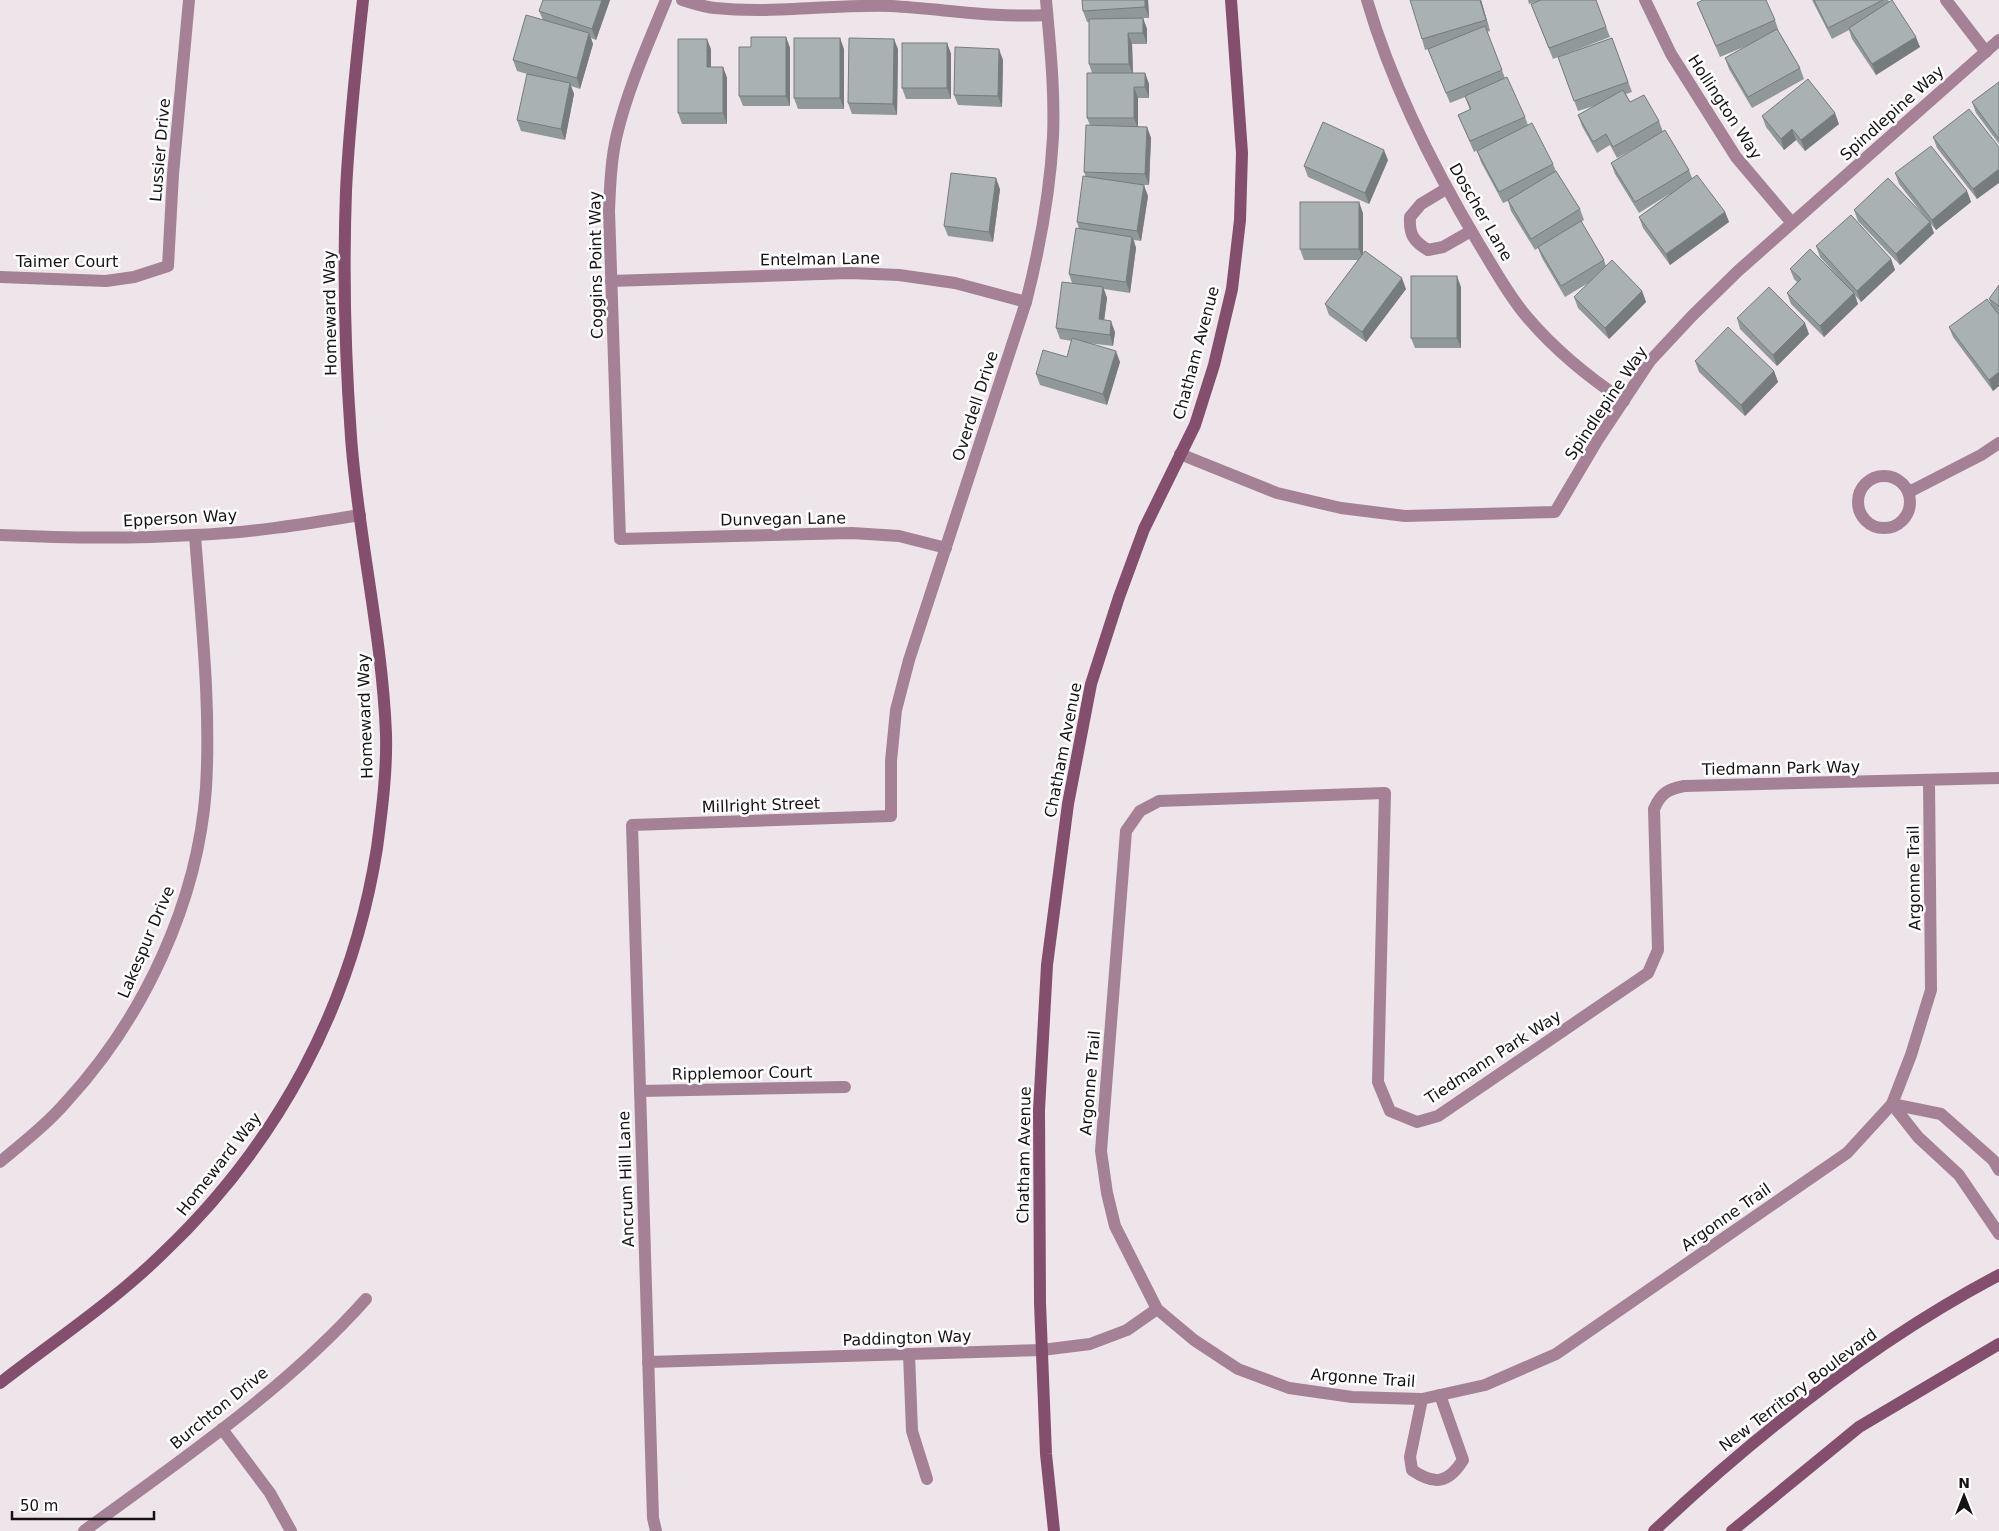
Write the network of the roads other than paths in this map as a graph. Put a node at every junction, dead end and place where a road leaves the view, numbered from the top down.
1 (189, 0) edge
2 (363, 0) edge
3 (666, 0) edge
4 (682, 0) edge
5 (1046, 0) edge
6 (1231, 0) edge
7 (1367, 0) edge
8 (1645, 0) edge
9 (1946, 0) edge
10 (1047, 15) junction
11 (1999, 40) edge
12 (1986, 52) junction
13 (1446, 189) junction
14 (1792, 223) junction
15 (1471, 231) junction
16 (0, 277) edge
17 (134, 277) joint
18 (611, 281) junction
19 (1026, 302) junction
20 (1624, 401) junction
21 (1999, 442) edge
22 (1180, 454) junction
23 (1909, 492) junction
24 (360, 515) junction
25 (0, 535) edge
26 (195, 536) junction
27 (620, 539) joint
28 (946, 548) junction
29 (1999, 778) edge
30 (1929, 780) junction
31 (1140, 811) joint
32 (891, 816) joint
33 (632, 825) joint
34 (846, 1087) dead end
35 (640, 1091) junction
36 (1892, 1104) junction
37 (0, 1162) edge
38 (1999, 1170) edge
39 (1999, 1234) edge
40 (1999, 1275) edge
41 (366, 1299) dead end
42 (1158, 1309) junction
43 (1999, 1344) edge
44 (1042, 1350) junction
45 (908, 1354) junction
46 (648, 1362) junction
47 (0, 1383) edge
48 (1440, 1395) junction
49 (1422, 1399) junction
50 (222, 1429) junction
51 (927, 1479) dead end
52 (84, 1531) edge
53 (291, 1531) edge
54 (656, 1531) edge
55 (1054, 1531) edge
56 (1654, 1531) edge
57 (1732, 1531) edge

1 - 17 street, Lussier Drive
2 - 24 street, Homeward Way
3 - 18 street, Coggins Point Way
4 - 10 street
5 - 10 street, Overdell Drive
6 - 22 street, Chatham Avenue
7 - 13 street, Doscher Lane
8 - 14 street, Hollington Way
9 - 12 street
10 - 19 street, Overdell Drive
11 - 12 street, Spindlepine Way
12 - 14 street, Spindlepine Way
13 - 15 street, Doscher Lane
13 - 15 street
14 - 20 street, Spindlepine Way
15 - 20 street, Doscher Lane
16 - 17 street, Taimer Court
18 - 19 street, Entelman Lane
18 - 27 street, Coggins Point Way
19 - 28 street, Overdell Drive
20 - 22 street, Spindlepine Way
21 - 23 street
22 - 44 street, Chatham Avenue
23 - 23 street
24 - 26 street, Epperson Way
24 - 47 street, Homeward Way
25 - 26 street, Epperson Way
26 - 37 street, Lakespur Drive
27 - 28 street, Dunvegan Lane
28 - 32 street, Overdell Drive
29 - 30 street, Tiedmann Park Way
30 - 31 street, Tiedmann Park Way
30 - 36 street, Argonne Trail
31 - 42 street, Argonne Trail
32 - 33 street, Millright Street
33 - 35 street, Ancrum Hill Lane
34 - 35 street, Ripplemoor Court
35 - 46 street, Ancrum Hill Lane
36 - 38 street
36 - 39 street
36 - 48 street, Argonne Trail
40 - 56 street, New Territory Boulevard
41 - 50 street, Burchton Drive
42 - 44 street, Paddington Way
42 - 49 street, Argonne Trail
43 - 57 street
44 - 45 street, Paddington Way
44 - 55 street, Chatham Avenue
45 - 46 street, Paddington Way
45 - 51 street
46 - 54 street, Ancrum Hill Lane
48 - 49 street, Argonne Trail
48 - 49 street
50 - 52 street, Burchton Drive
50 - 53 street

